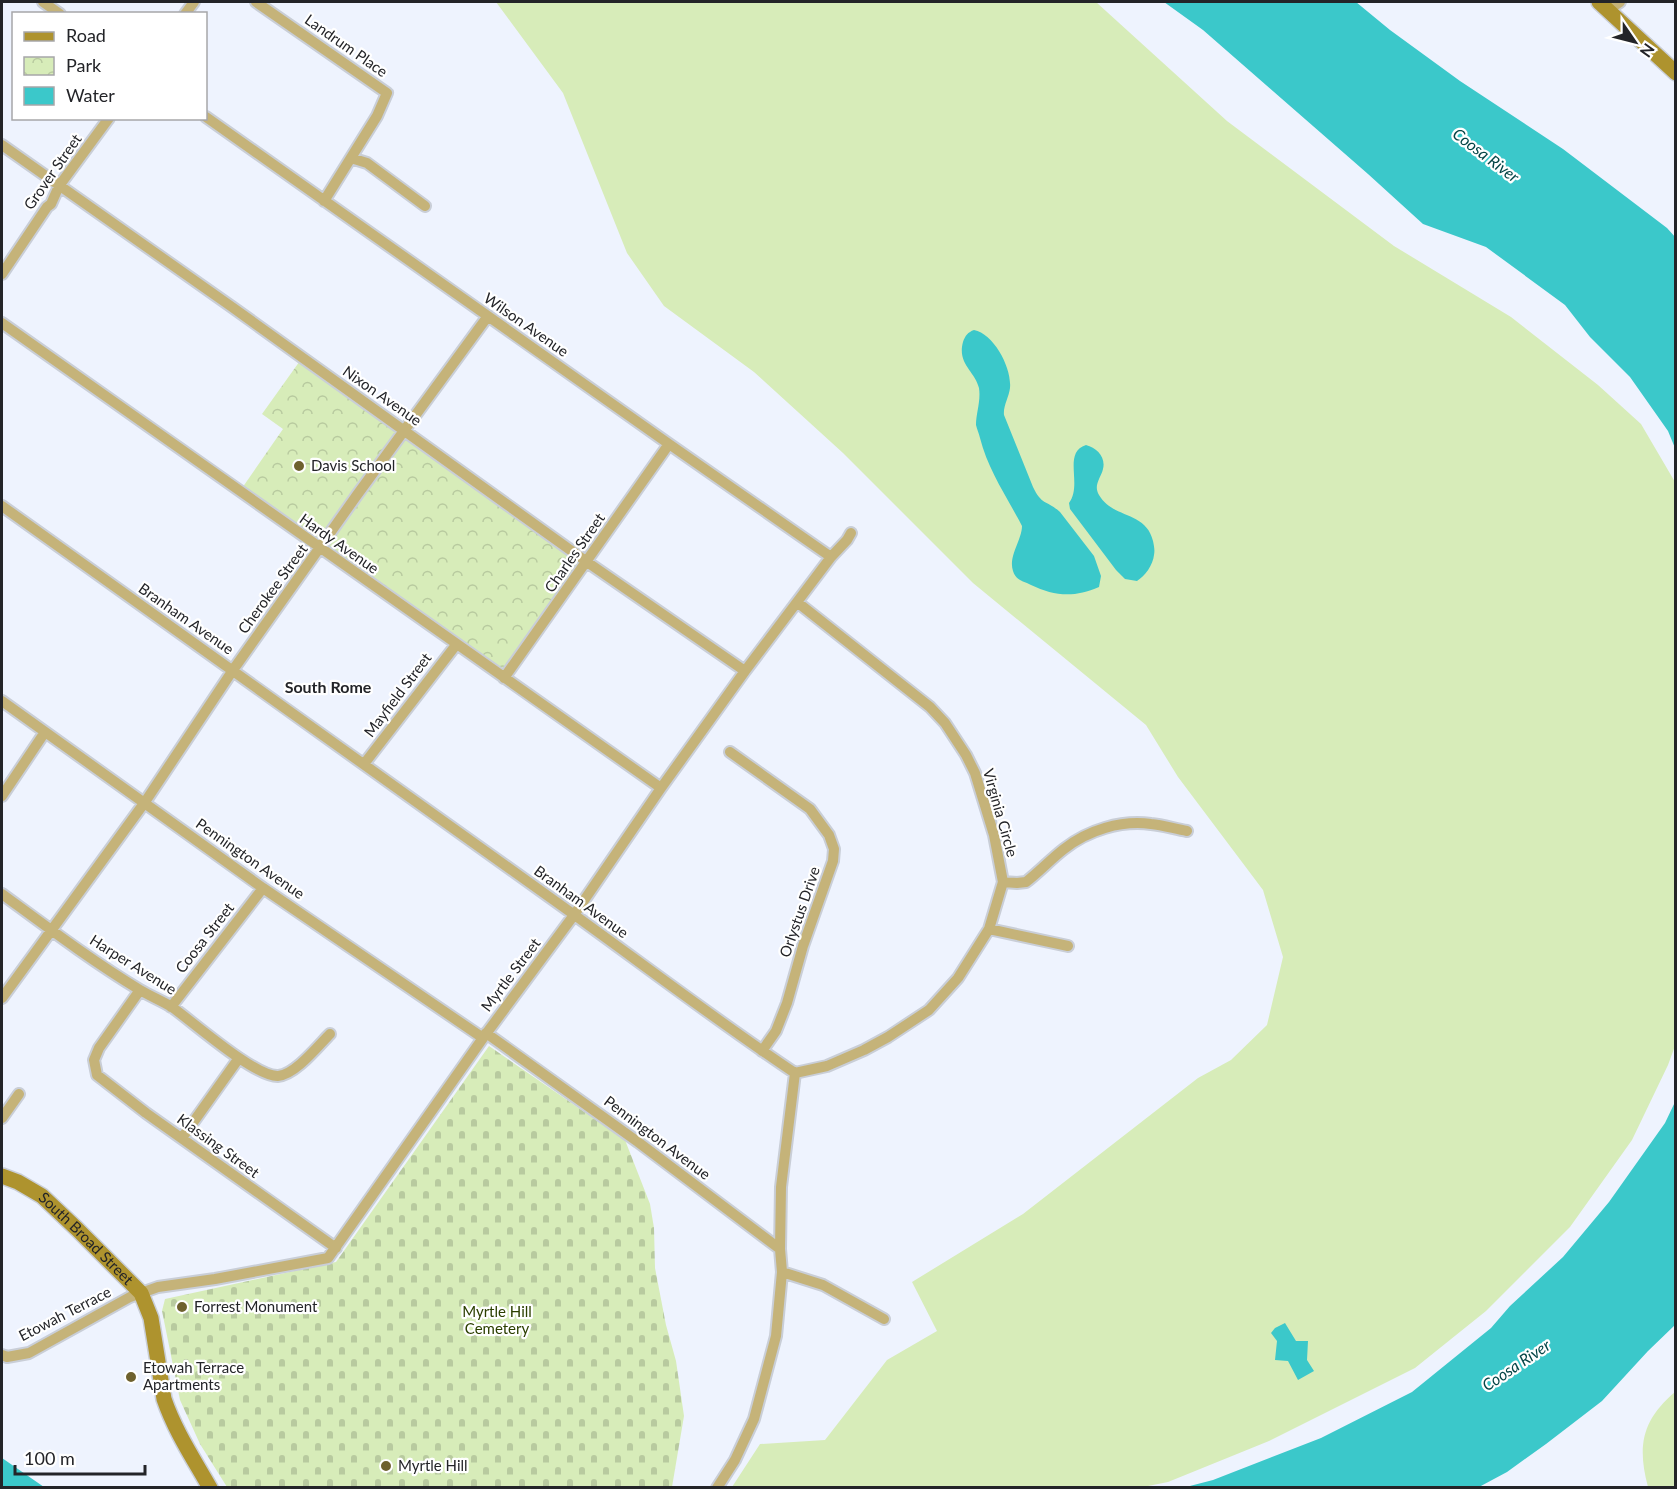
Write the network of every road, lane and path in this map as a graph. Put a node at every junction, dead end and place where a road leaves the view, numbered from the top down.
1 (43, 2) edge
2 (256, 2) edge
3 (1610, 4) edge
4 (57, 12) edge
5 (1676, 73) edge
6 (207, 118) edge
7 (108, 120) edge
8 (2, 145) edge
9 (351, 158) junction
10 (59, 186) junction
11 (324, 201) junction
12 (424, 206) dead end
13 (2, 274) edge
14 (488, 316) junction
15 (2, 322) edge
16 (404, 430) junction
17 (669, 444) junction
18 (2, 506) edge
19 (851, 533) dead end
20 (320, 548) junction
21 (831, 557) junction
22 (587, 562) junction
23 (797, 602) junction
24 (456, 645) junction
25 (233, 670) junction
26 (745, 671) junction
27 (504, 678) junction
28 (2, 701) edge
29 (45, 732) junction
30 (730, 752) dead end
31 (364, 764) junction
32 (661, 788) junction
33 (2, 796) edge
34 (145, 802) junction
35 (1187, 831) dead end
36 (1003, 882) junction
37 (263, 888) junction
38 (2, 894) edge
39 (574, 915) junction
40 (989, 929) junction
41 (50, 930) junction
42 (1068, 946) dead end
43 (140, 990) junction
44 (2, 998) edge
45 (171, 1007) junction
46 (330, 1034) dead end
47 (485, 1035) junction
48 (762, 1051) junction
49 (244, 1061) junction
50 (795, 1073) junction
51 (19, 1094) dead end
52 (2, 1118) edge
53 (182, 1138) junction
54 (2, 1176) edge
55 (336, 1248) junction
56 (780, 1248) junction
57 (782, 1272) junction
58 (141, 1293) junction
59 (884, 1319) dead end
60 (2, 1355) edge
61 (210, 1488) edge
62 (717, 1488) edge

1 - 4 street
2 - 9 street, Landrum Place
3 - 5 main road
6 - 11 street, Wilson Avenue
7 - 10 street, Grover Street
8 - 10 street, Nixon Avenue
9 - 11 street
9 - 12 street
10 - 13 street, Grover Street
10 - 16 street, Nixon Avenue
11 - 14 street, Wilson Avenue
14 - 16 street, Cherokee Street
14 - 17 street, Wilson Avenue
15 - 20 street, Hardy Avenue
16 - 20 street, Cherokee Street
16 - 22 street, Nixon Avenue
17 - 21 street, Wilson Avenue
17 - 22 street, Charles Street
18 - 25 street, Branham Avenue
19 - 21 street, Myrtle Street
20 - 24 street, Hardy Avenue
20 - 25 street, Cherokee Street
21 - 23 street, Myrtle Street
22 - 26 street, Nixon Avenue
22 - 27 street, Charles Street
23 - 26 street, Myrtle Street
23 - 36 street, Virginia Circle
24 - 27 street, Hardy Avenue
24 - 31 street, Mayfield Street
25 - 31 street, Branham Avenue
25 - 34 street, Cherokee Street
26 - 32 street, Myrtle Street
27 - 32 street, Hardy Avenue
28 - 29 street, Pennington Avenue
29 - 33 street
29 - 34 street, Pennington Avenue
30 - 48 street, Orlystus Drive
31 - 39 street, Branham Avenue
32 - 39 street, Myrtle Street
34 - 37 street, Pennington Avenue
34 - 41 street, Cherokee Street
35 - 36 street
36 - 40 street, Virginia Circle
37 - 45 street, Coosa Street
37 - 47 street, Pennington Avenue
38 - 41 street, Harper Avenue
39 - 47 street, Myrtle Street
39 - 48 street, Branham Avenue
40 - 42 street
40 - 50 street, Virginia Circle
41 - 43 street, Harper Avenue
41 - 44 street, Cherokee Street
43 - 45 street, Harper Avenue
43 - 53 street, Klassing Street
45 - 49 street, Harper Avenue
46 - 49 street, Harper Avenue
47 - 55 street, Myrtle Street
47 - 56 street, Pennington Avenue
48 - 50 street, Branham Avenue
49 - 53 street
50 - 56 street
51 - 52 street
53 - 55 street, Klassing Street
54 - 58 main road, South Broad Street
55 - 58 street, Myrtle Street
56 - 57 street
57 - 59 street
57 - 62 street
58 - 60 street, Etowah Terrace
58 - 61 main road, South Broad Street

